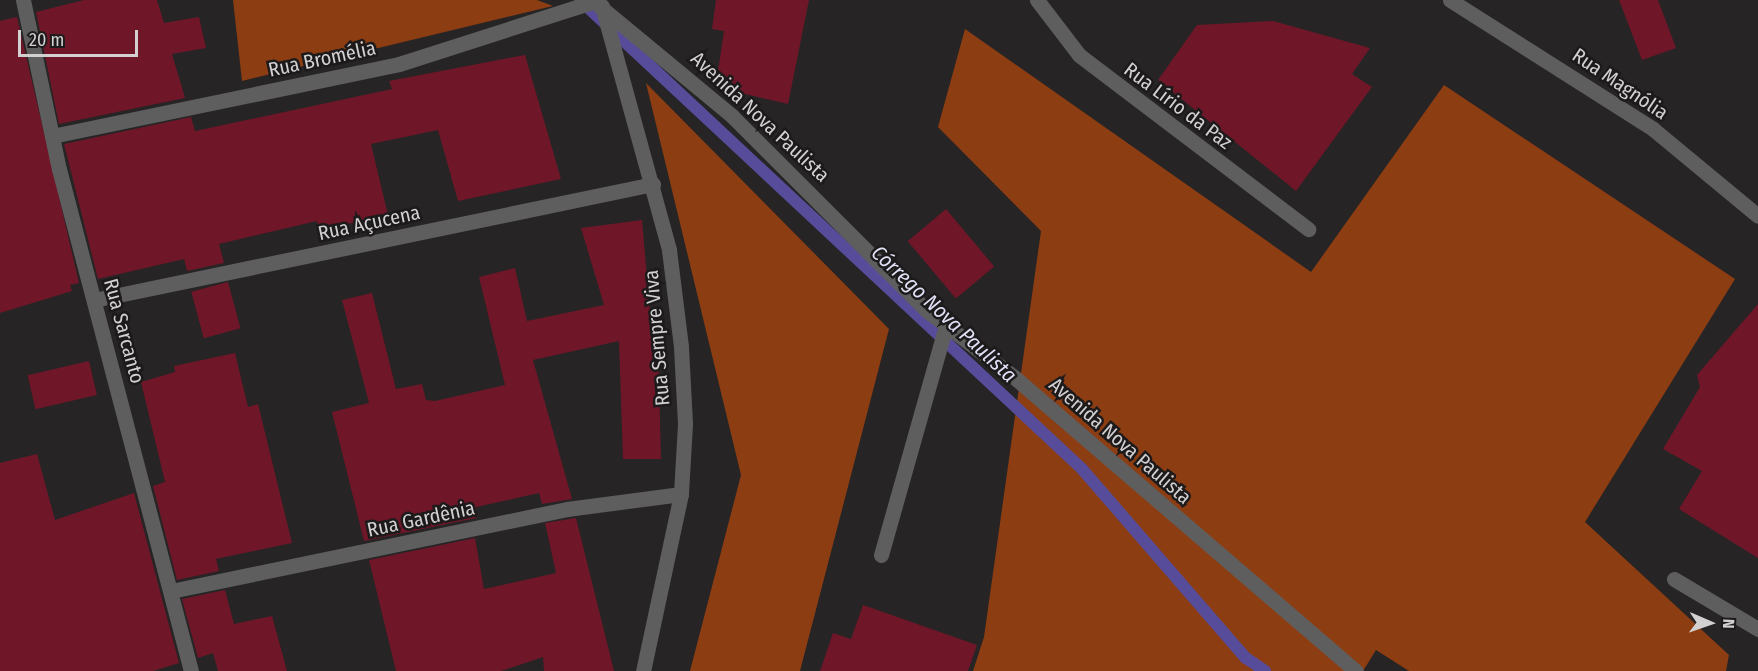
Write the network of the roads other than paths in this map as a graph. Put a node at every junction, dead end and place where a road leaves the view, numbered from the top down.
1 (23, 0) edge
2 (1037, 0) edge
3 (1450, 0) edge
4 (596, 2) edge
5 (52, 136) junction
6 (653, 184) junction
7 (1758, 216) edge
8 (1308, 230) dead end
9 (94, 300) junction
10 (946, 326) junction
11 (681, 494) junction
12 (881, 555) dead end
13 (1674, 579) dead end
14 (171, 591) junction
15 (1758, 628) edge
16 (191, 671) edge
17 (643, 671) edge
18 (1356, 671) edge

1 - 5 street, Rua Sarcanto
2 - 8 street, Rua Lírio da Paz
3 - 7 street, Rua Magnólia
4 - 5 street, Rua Bromélia
4 - 6 street, Rua Sempre Viva
4 - 10 street, Avenida Nova Paulista
5 - 9 street, Rua Sarcanto
6 - 9 street, Rua Açucena
6 - 11 street, Rua Sempre Viva
9 - 14 street, Rua Sarcanto
10 - 12 street
10 - 18 street, Avenida Nova Paulista
11 - 14 street, Rua Gardênia
11 - 17 street, Rua Sempre Viva
13 - 15 street
14 - 16 street, Rua Sarcanto

